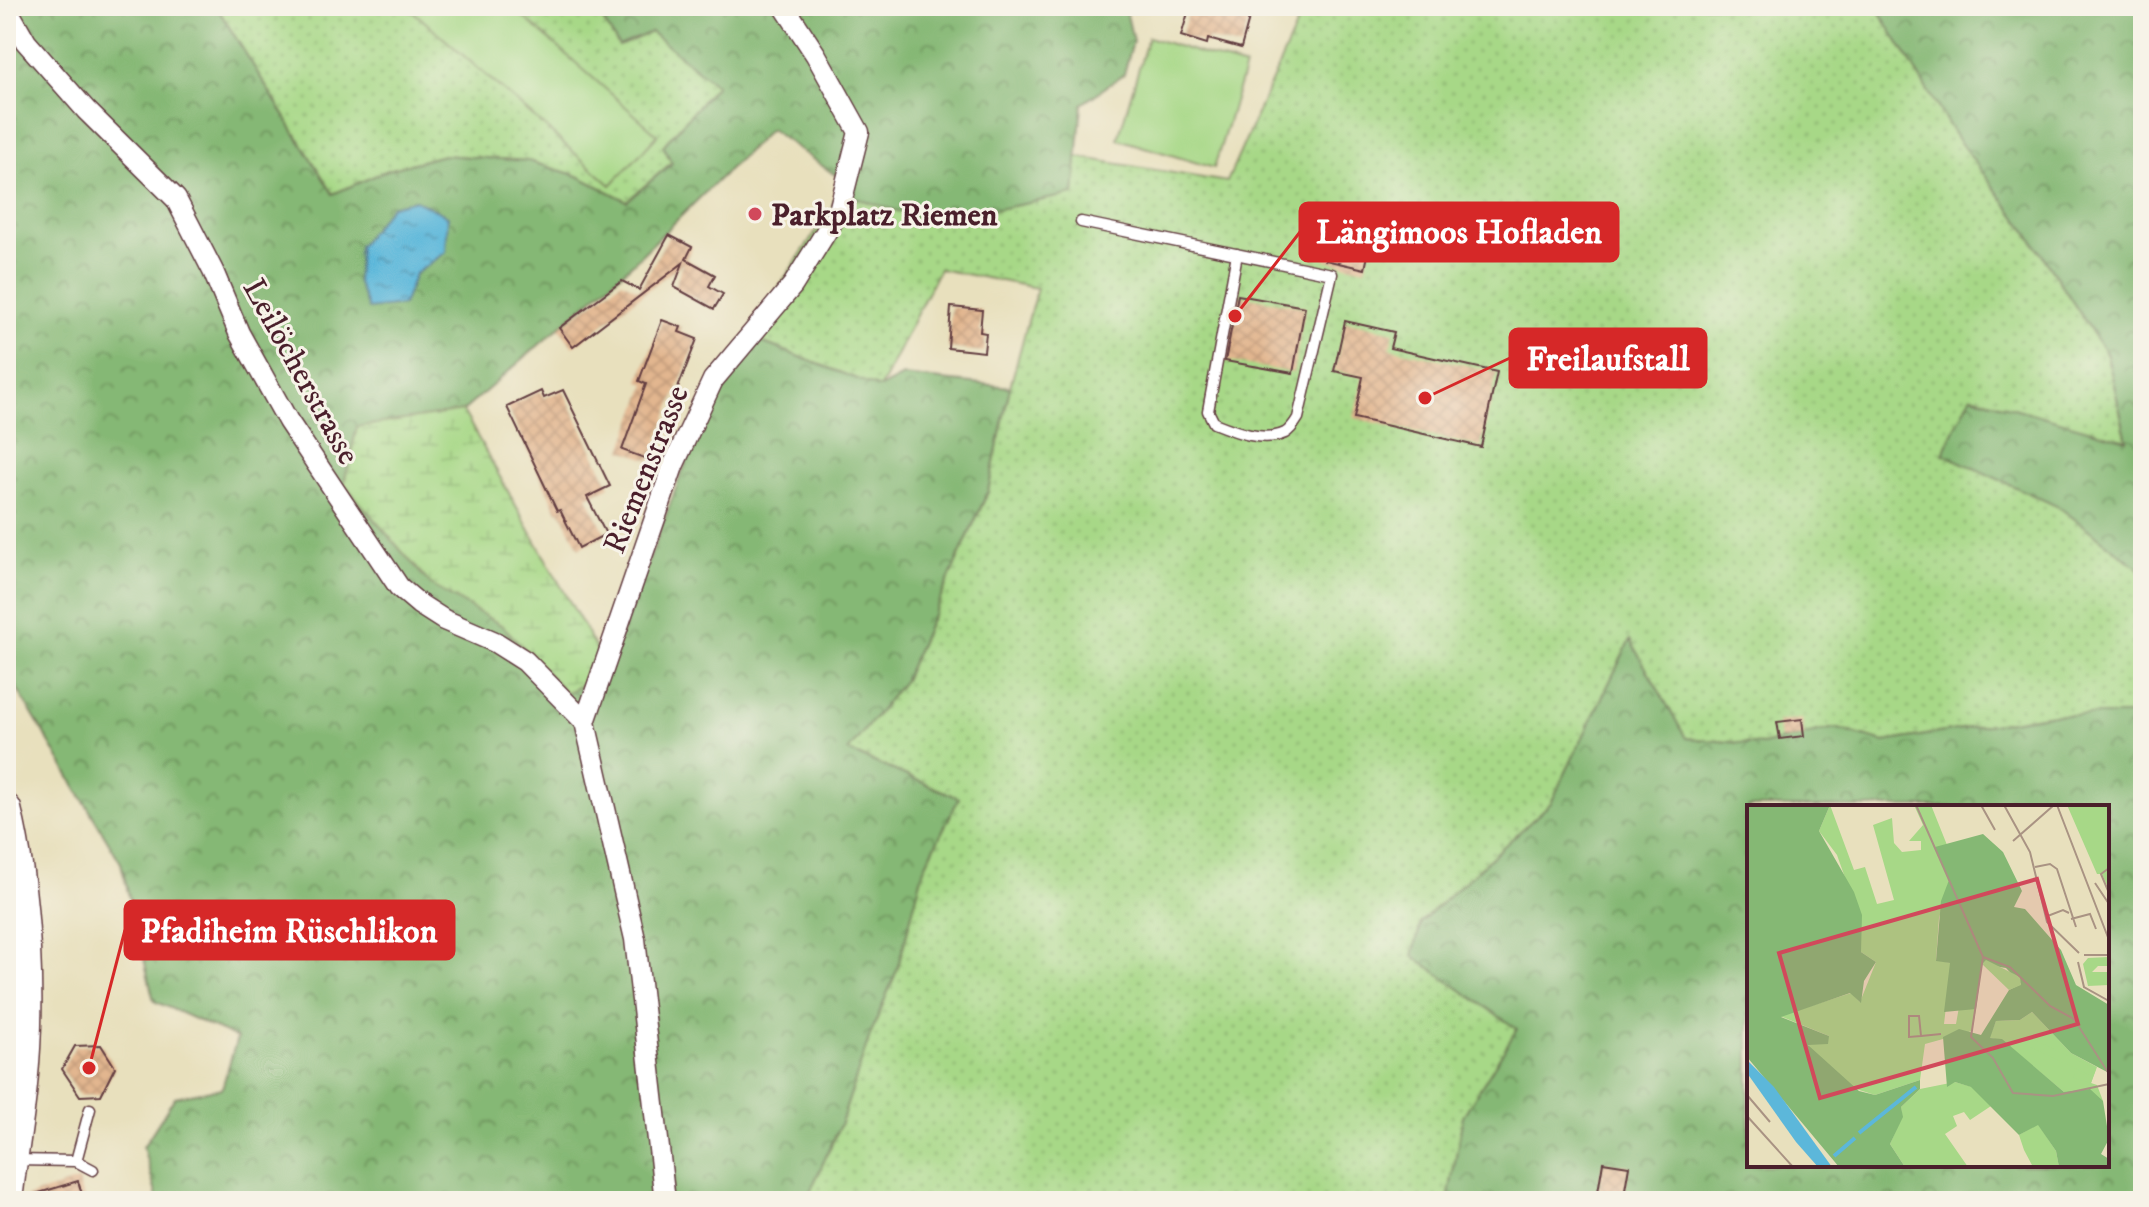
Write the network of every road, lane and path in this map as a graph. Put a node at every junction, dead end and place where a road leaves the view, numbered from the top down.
1 (784, 6) edge
2 (6, 7) edge
3 (1081, 222) dead end
4 (1237, 254) junction
5 (585, 722) junction
6 (6, 809) edge
7 (14, 898) edge
8 (90, 1109) dead end
9 (11, 1160) junction
10 (76, 1161) junction
11 (93, 1170) dead end
12 (7, 1201) edge
13 (665, 1201) edge

1 - 5 street, Riemenstrasse
2 - 5 street, Leilöcherstrasse
3 - 4 lane
4 - 4 lane
5 - 13 street
6 - 7 main road
7 - 9 main road
8 - 10 lane
9 - 10 lane
9 - 12 main road
10 - 11 lane

